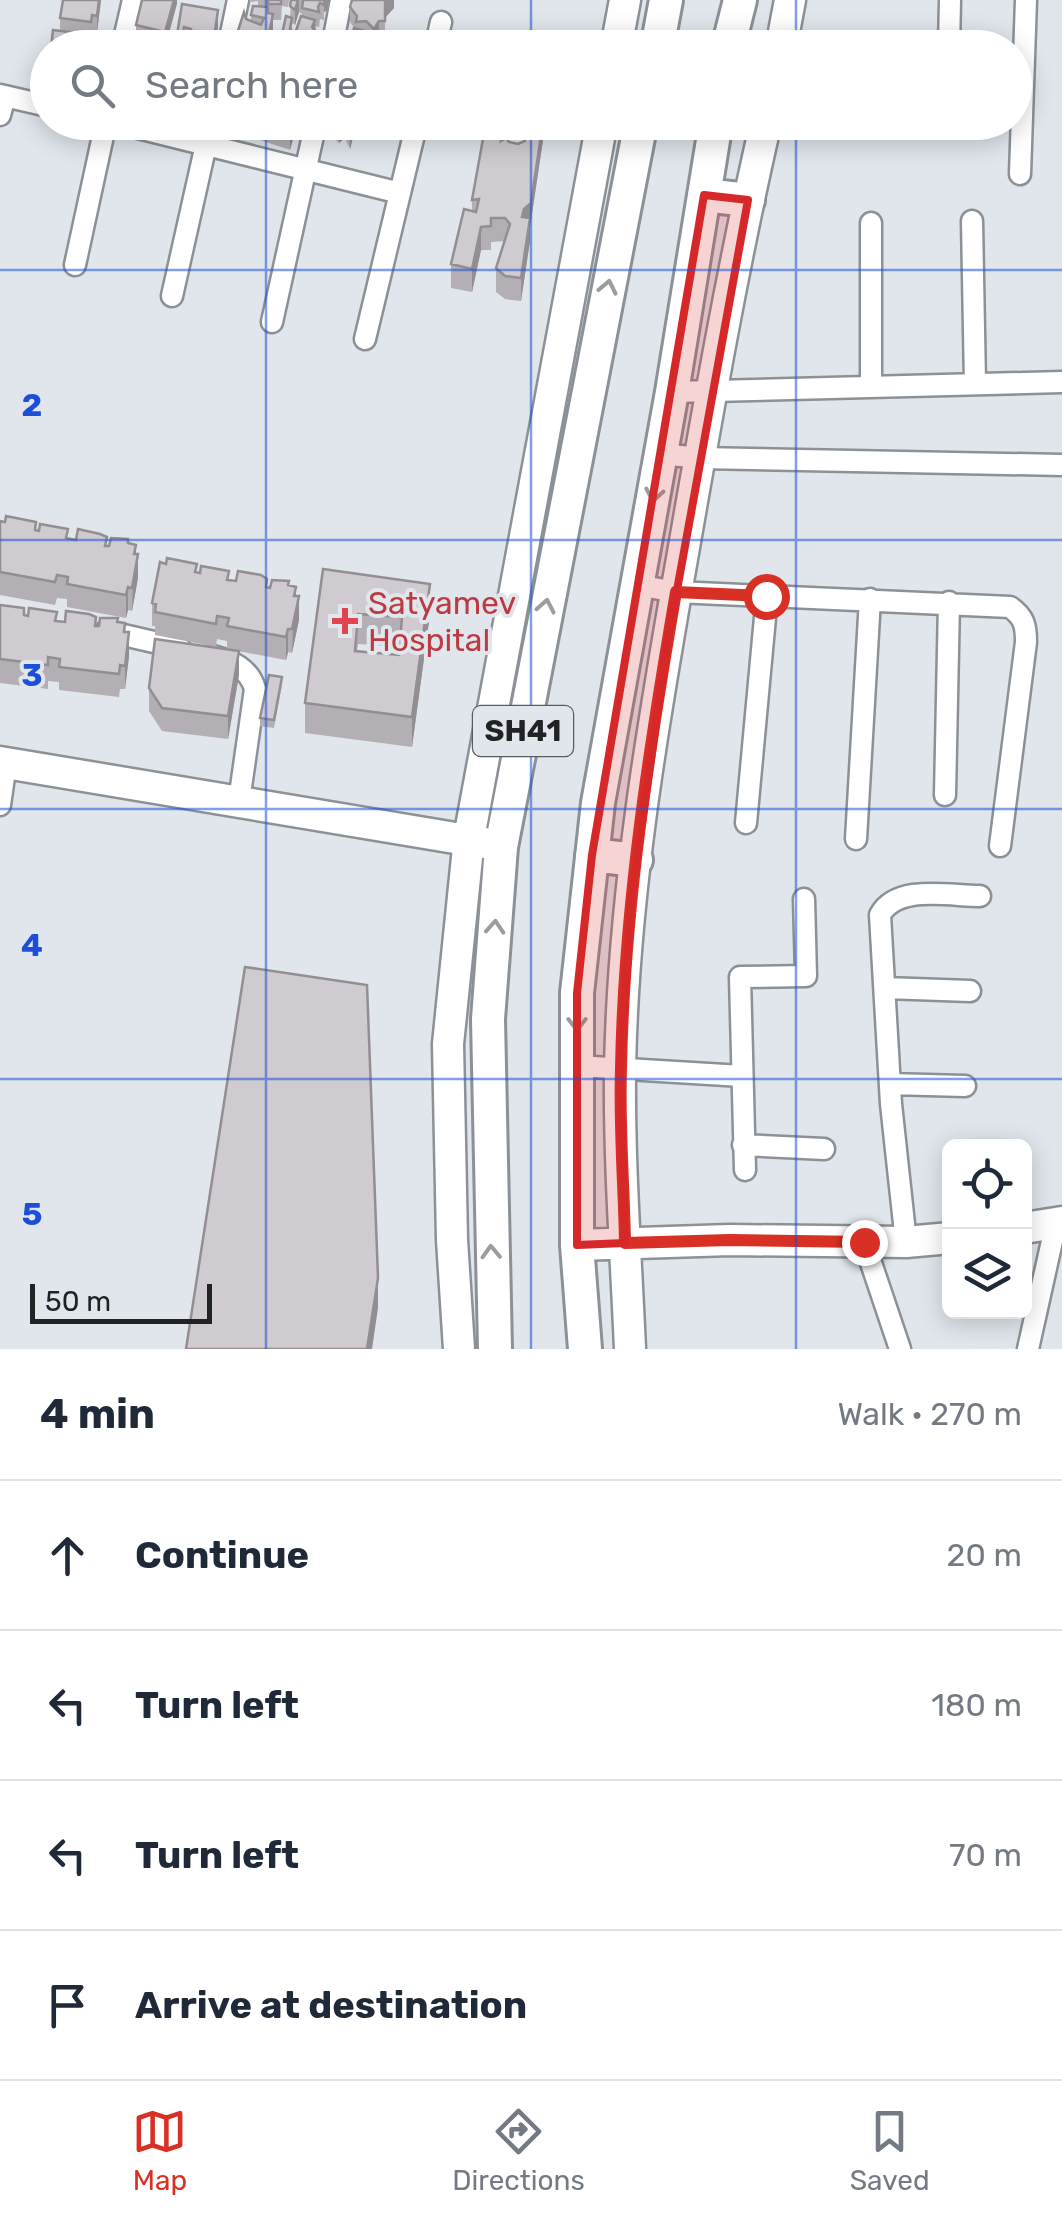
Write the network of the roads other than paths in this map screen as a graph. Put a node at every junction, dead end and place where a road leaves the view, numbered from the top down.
1 (132, 0) edge
2 (238, 0) edge
3 (341, 0) edge
4 (625, 0) edge
5 (666, 0) edge
6 (740, 0) edge
7 (790, 0) edge
8 (950, 0) edge
9 (1026, 0) edge
10 (441, 22) dead end
11 (126, 30) edge
12 (232, 30) edge
13 (335, 30) edge
14 (439, 30) edge
15 (619, 30) edge
16 (660, 30) edge
17 (732, 30) edge
18 (785, 30) edge
19 (949, 30) edge
20 (1025, 30) edge
21 (2, 102) edge
22 (30, 104) edge
23 (102, 140) edge
24 (186, 140) edge
25 (207, 140) edge
26 (313, 140) edge
27 (413, 140) edge
28 (599, 140) edge
29 (637, 140) edge
30 (713, 140) edge
31 (762, 140) edge
32 (1021, 140) edge
33 (206, 145) junction
34 (307, 170) junction
35 (1020, 174) dead end
36 (400, 194) junction
37 (704, 195) junction
38 (748, 200) junction
39 (972, 221) dead end
40 (871, 223) dead end
41 (75, 265) dead end
42 (172, 296) dead end
43 (272, 322) dead end
44 (366, 340) dead end
45 (1062, 382) edge
46 (975, 384) junction
47 (871, 386) junction
48 (711, 390) junction
49 (672, 392) junction
50 (661, 454) junction
51 (700, 458) junction
52 (1062, 465) edge
53 (519, 556) junction
54 (554, 563) junction
55 (637, 585) junction
56 (676, 592) junction
57 (766, 596) junction
58 (870, 599) junction
59 (949, 602) junction
60 (86, 628) edge
61 (3, 762) edge
62 (945, 795) dead end
63 (239, 801) junction
64 (0, 805) edge
65 (746, 823) dead end
66 (469, 838) junction
67 (856, 839) dead end
68 (1000, 846) dead end
69 (501, 847) junction
70 (592, 855) junction
71 (636, 860) junction
72 (980, 896) dead end
73 (804, 899) dead end
74 (885, 988) junction
75 (970, 991) dead end
76 (577, 1066) junction
77 (620, 1069) junction
78 (742, 1076) junction
79 (890, 1084) junction
80 (965, 1086) dead end
81 (744, 1145) junction
82 (824, 1149) dead end
83 (744, 1170) dead end
84 (1059, 1223) edge
85 (1032, 1227) edge
86 (942, 1239) edge
87 (864, 1242) junction
88 (906, 1242) junction
89 (625, 1243) junction
90 (577, 1245) junction
91 (458, 1349) edge
92 (496, 1349) edge
93 (586, 1349) edge
94 (630, 1349) edge
95 (900, 1349) edge
96 (1028, 1349) edge

1 - 11 street
2 - 12 street
3 - 13 street
4 - 15 street
5 - 16 main road
6 - 17 main road
7 - 18 street
8 - 19 street
9 - 20 street
10 - 14 street
21 - 22 street
23 - 41 street
24 - 33 street
25 - 33 street
26 - 34 street
27 - 36 street
28 - 53 street
54 -> 29 main road, SH41
30 - 37 main road, SH41
31 - 38 street
32 - 35 street
33 - 34 street
33 - 42 street
34 - 36 street
34 - 43 street
36 - 44 street
37 - 38 main road
37 - 49 main road, SH41
38 - 48 street
39 - 46 street
40 - 47 street
45 - 46 street
46 - 47 street
47 - 48 street
48 - 49 street
48 - 51 street
49 - 50 main road, SH41
50 - 51 street
50 -> 55 main road, SH41
51 - 52 street
51 - 56 street
53 - 54 street
53 - 66 street
69 -> 54 main road, SH41
55 - 56 street
55 - 70 main road, SH41
56 - 57 street
56 - 71 street
57 - 58 street
57 - 65 street
58 - 59 street
58 - 67 street
59 - 62 street
59 - 68 street
60 - 63 street
61 - 63 street
61 - 64 street
63 - 66 street
66 - 69 street
66 - 91 street
92 -> 69 main road, SH41
70 - 71 main road
70 -> 76 main road, SH41
71 - 77 street
72 - 74 street
73 - 78 street
74 - 75 street
74 - 79 street
76 - 77 street
76 - 90 main road, SH41
77 - 78 street
77 - 89 street
78 - 81 street
79 - 80 street
79 - 88 street
81 - 82 street
81 - 83 street
84 - 85 street
84 - 96 street
86 - 88 street
87 - 88 street
87 - 89 street
87 - 95 street
89 - 90 street
89 - 94 street
90 - 93 main road, SH41

